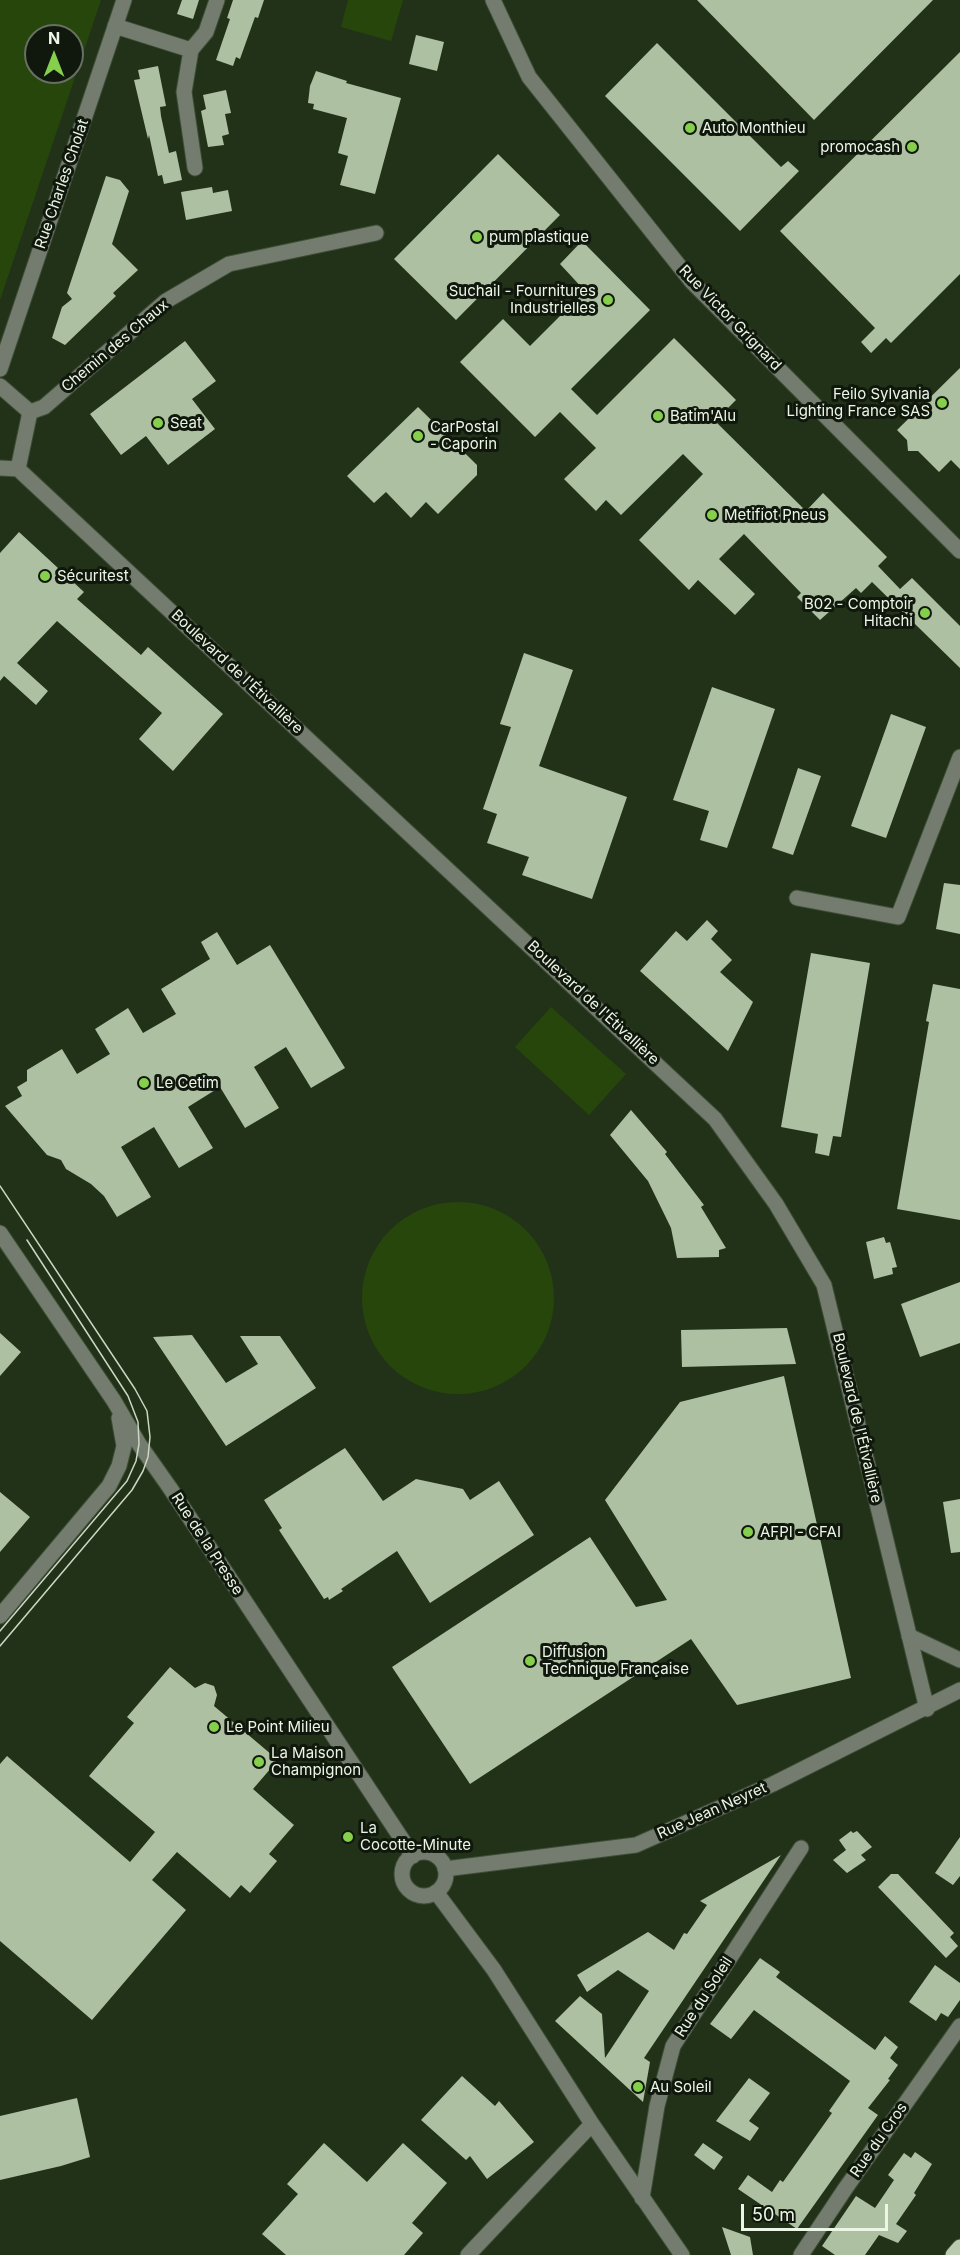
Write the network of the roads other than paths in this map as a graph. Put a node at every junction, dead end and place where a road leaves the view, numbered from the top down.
1 (124, 0) edge
2 (217, 0) edge
3 (493, 0) edge
4 (116, 26) junction
5 (191, 50) junction
6 (195, 168) dead end
7 (376, 233) dead end
8 (0, 369) edge
9 (0, 387) edge
10 (30, 412) junction
11 (0, 468) edge
12 (18, 469) junction
13 (960, 551) edge
14 (960, 757) edge
15 (797, 898) dead end
16 (2, 1240) edge
17 (114, 1401) junction
18 (0, 1616) edge
19 (909, 1636) junction
20 (960, 1660) edge
21 (960, 1690) edge
22 (927, 1708) junction
23 (801, 1848) dead end
24 (413, 1856) junction
25 (445, 1869) junction
26 (436, 1892) junction
27 (960, 2026) edge
28 (591, 2124) junction
29 (642, 2198) junction
30 (960, 2247) edge
31 (468, 2255) edge
32 (682, 2255) edge
33 (801, 2255) edge
34 (953, 2255) edge

1 - 4 street, Rue Charles Cholat
2 - 5 street
3 - 13 street, Rue Victor Grignard
4 - 5 street
4 - 8 street, Rue Charles Cholat
5 - 6 street
7 - 10 street, Chemin des Chaux
9 - 10 street
10 - 12 street
11 - 12 street
12 - 19 street, Boulevard de l'Étivallière
14 - 15 street
16 - 17 street, Rue de la Presse
17 - 18 street
17 - 24 street, Rue de la Presse
19 - 20 street
19 - 22 street, Boulevard de l'Étivallière
21 - 22 street, Rue Jean Neyret
22 - 25 street, Rue Jean Neyret
23 - 29 street, Rue du Soleil
24 - 25 street
24 - 26 street
25 - 26 street
26 - 28 street
27 - 33 street, Rue du Cros
28 - 29 street
28 - 31 street
29 - 32 street
30 - 34 main road

